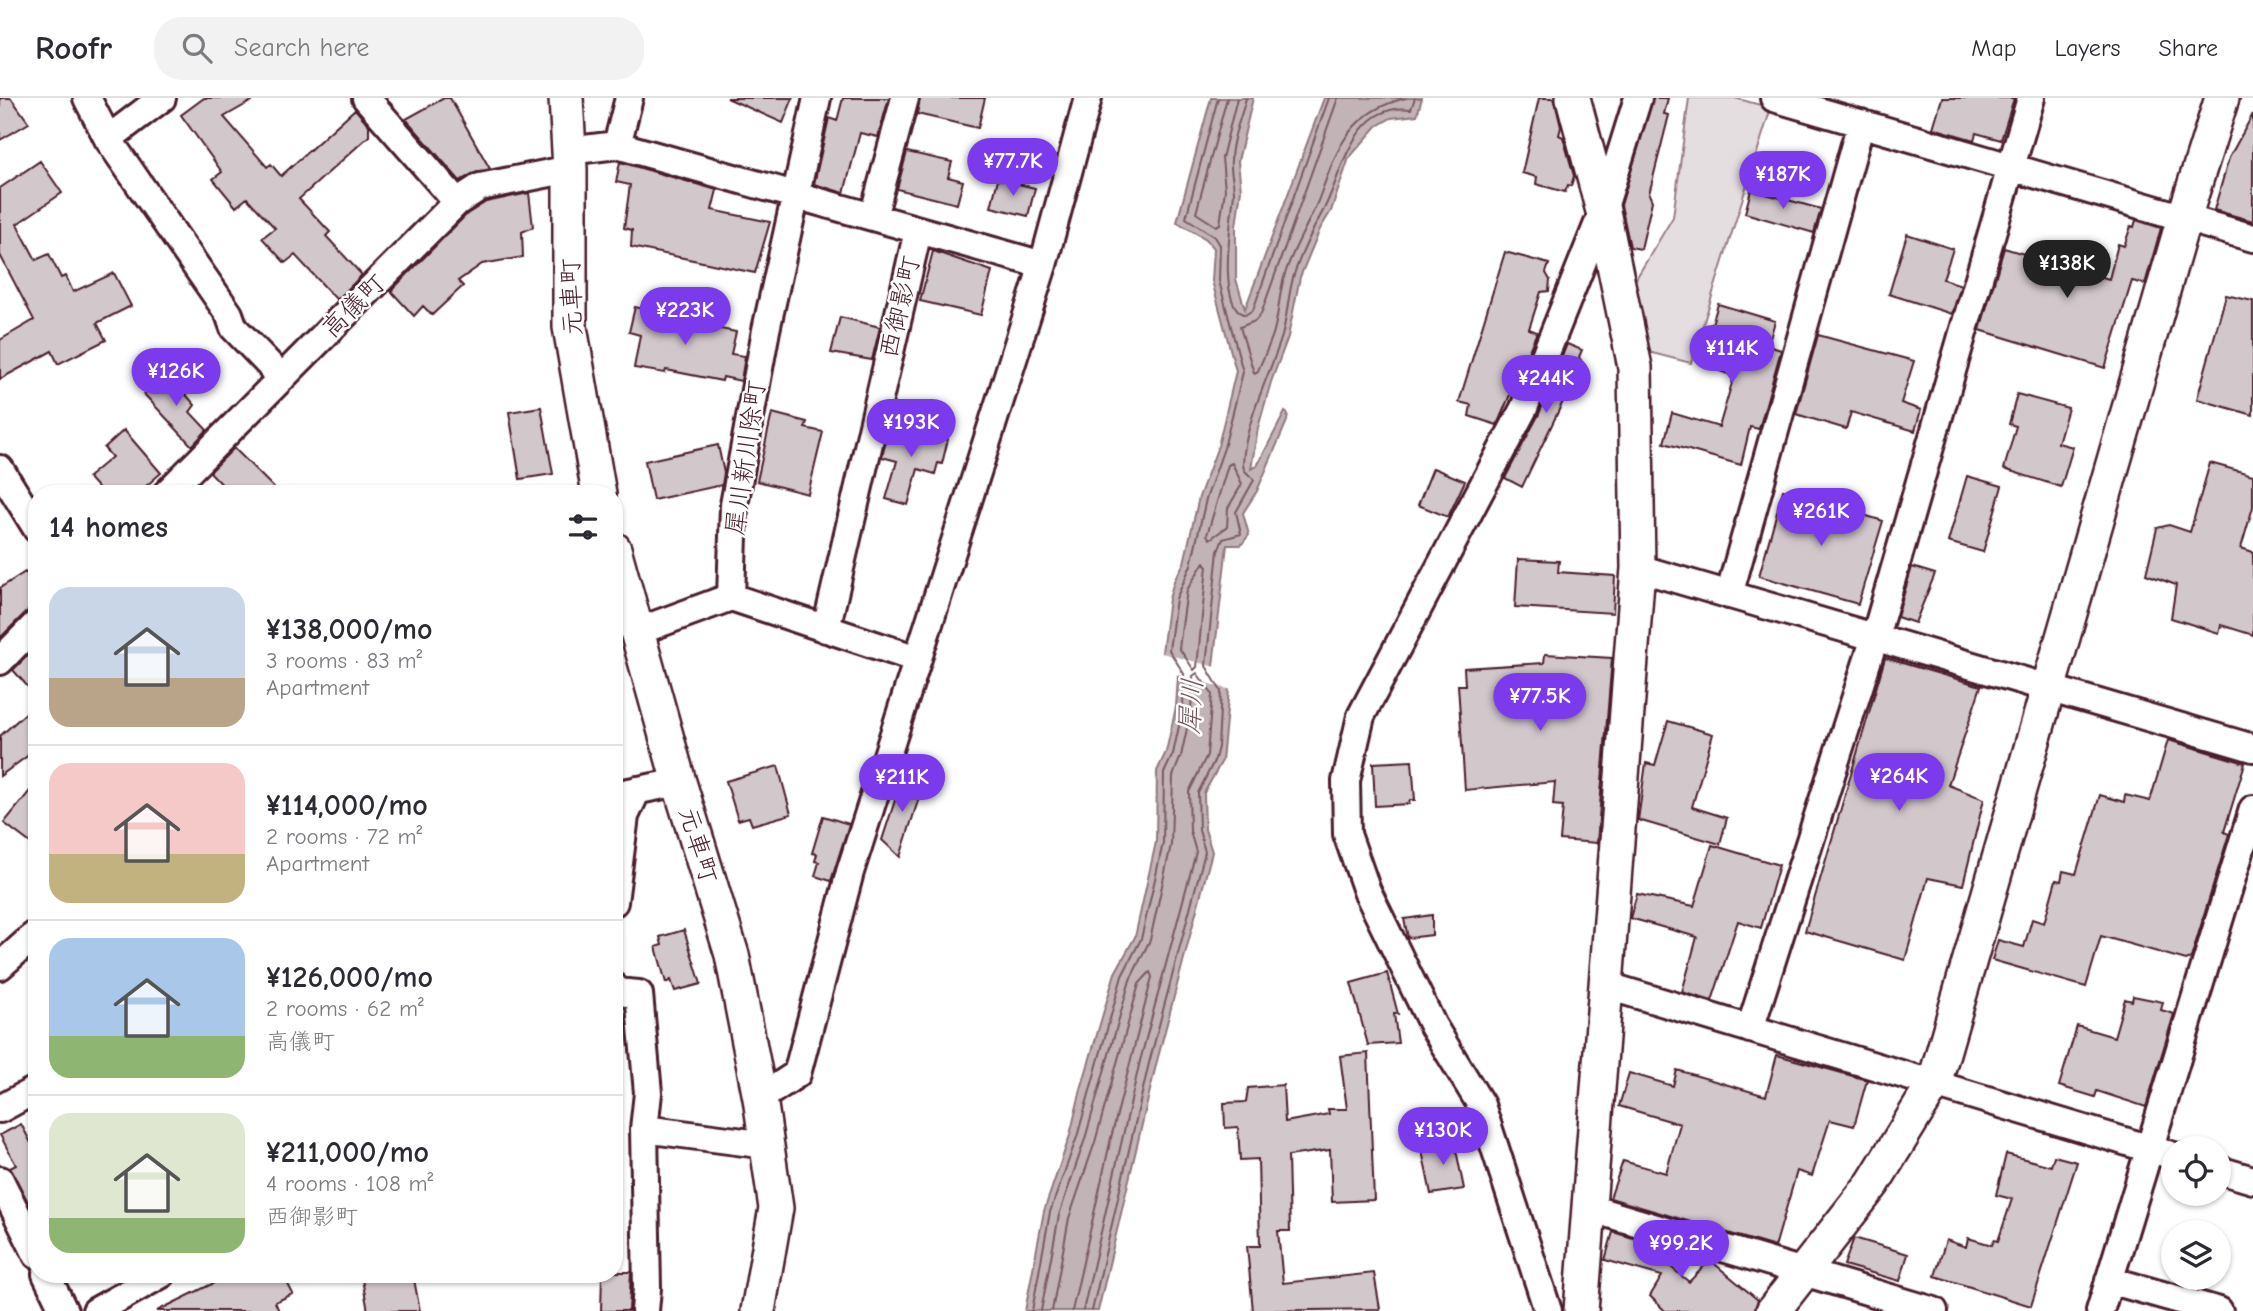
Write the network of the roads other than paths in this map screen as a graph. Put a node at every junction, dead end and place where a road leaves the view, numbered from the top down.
1 (87, 98) edge
2 (162, 98) edge
3 (366, 98) edge
4 (566, 98) edge
5 (629, 98) edge
6 (817, 98) edge
7 (905, 98) edge
8 (1088, 98) edge
9 (1573, 98) edge
10 (1638, 98) edge
11 (1774, 98) edge
12 (2031, 98) edge
13 (2222, 98) edge
14 (1861, 123) junction
15 (108, 139) junction
16 (617, 145) junction
17 (569, 160) junction
18 (2011, 167) junction
19 (795, 195) junction
20 (457, 202) junction
21 (1603, 211) junction
22 (873, 217) junction
23 (2184, 218) junction
24 (918, 231) junction
25 (2253, 238) edge
26 (1043, 265) junction
27 (282, 378) junction
28 (0, 469) edge
29 (175, 485) edge
30 (598, 485) edge
31 (28, 514) edge
32 (1638, 568) junction
33 (623, 583) edge
34 (1729, 594) junction
35 (731, 597) junction
36 (826, 629) junction
37 (28, 632) edge
38 (636, 632) junction
39 (1875, 637) junction
40 (917, 659) junction
41 (0, 661) edge
42 (2050, 688) junction
43 (2253, 748) edge
44 (679, 782) junction
45 (626, 792) edge
46 (2253, 809) edge
47 (623, 832) edge
48 (28, 941) edge
49 (0, 966) edge
50 (1608, 986) junction
51 (623, 993) edge
52 (1750, 1029) junction
53 (1934, 1084) junction
54 (28, 1094) edge
55 (760, 1098) junction
56 (0, 1109) edge
57 (644, 1129) junction
58 (2166, 1136) edge
59 (767, 1145) junction
60 (2161, 1153) edge
61 (2231, 1174) edge
62 (0, 1180) edge
63 (2253, 1180) edge
64 (1589, 1208) junction
65 (28, 1237) edge
66 (1801, 1271) junction
67 (2109, 1280) junction
68 (50, 1283) edge
69 (148, 1283) edge
70 (108, 1308) edge
71 (64, 1311) edge
72 (645, 1311) edge
73 (758, 1311) edge
74 (1548, 1311) edge
75 (1581, 1311) edge
76 (1773, 1311) edge
77 (1934, 1311) edge
78 (2100, 1311) edge
79 (2218, 1311) edge

1 - 15 street
2 - 15 street
3 - 20 street
4 - 17 street, 元車町
5 - 16 street
6 - 19 street, 犀川新川除町
7 - 22 street
8 - 26 street
9 - 21 street
10 - 21 street
11 - 14 street
12 - 18 street
13 - 23 street
14 - 18 street
14 - 34 street
15 - 27 street
16 - 17 street, 高儀町
16 - 19 street
17 - 20 street, 高儀町
17 - 30 street, 元車町
18 - 23 street
18 - 39 street
19 - 22 street
19 - 35 street, 犀川新川除町
20 - 27 street, 高儀町
21 - 32 street
21 - 74 street
22 - 24 street
23 - 25 street
23 - 42 street
24 - 26 street
24 - 36 street, 西御影町
26 - 40 street
27 - 29 street, 高儀町
28 - 31 street
32 - 34 street
32 - 50 street
33 - 38 street, 元車町
34 - 39 street
35 - 36 street
35 - 38 street
36 - 40 street
37 - 41 street
38 - 44 street, 元車町
39 - 42 street
39 - 52 street
40 - 55 street
42 - 43 street
42 - 53 street
44 - 45 street
44 - 55 street, 元車町
45 - 47 street
46 - 58 street
48 - 49 street
50 - 52 street
50 - 64 street
51 - 57 street
52 - 53 street
53 - 60 street
53 - 66 street
54 - 56 street
55 - 59 street, 元車町
57 - 59 street
57 - 72 street
59 - 73 street, 元車町
60 - 67 street
61 - 63 street
62 - 65 street
64 - 66 street
64 - 75 street
66 - 76 street
66 - 77 street
67 - 78 street
67 - 79 street
68 - 71 street
69 - 70 street

